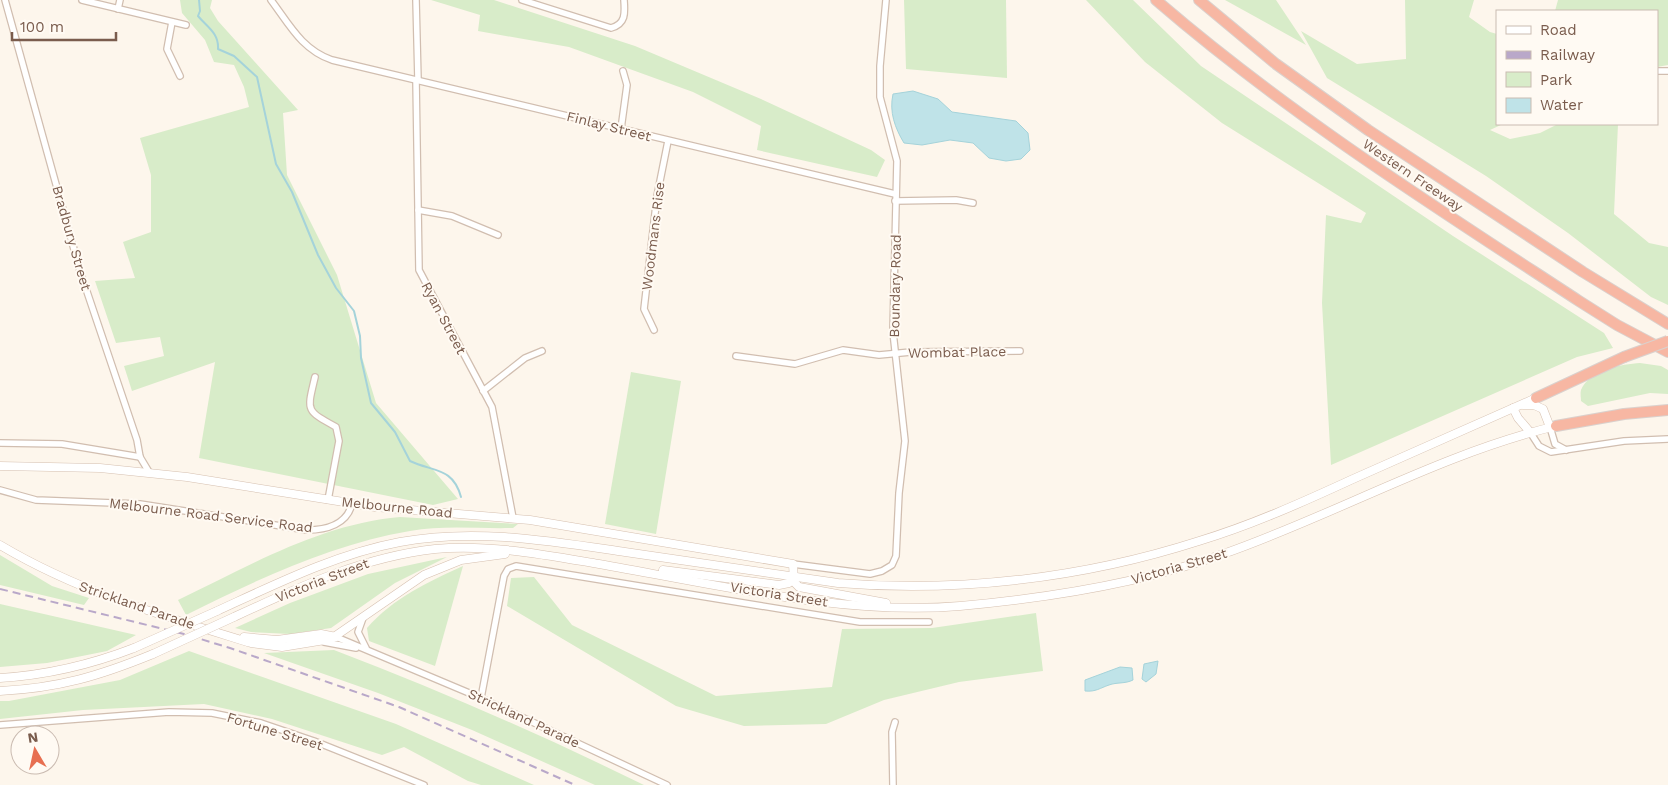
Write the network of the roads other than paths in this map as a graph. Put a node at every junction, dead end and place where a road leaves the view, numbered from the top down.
1 (5, 0) edge
2 (82, 0) edge
3 (120, 0) edge
4 (271, 0) edge
5 (416, 0) edge
6 (522, 0) edge
7 (624, 0) edge
8 (886, 0) edge
9 (1156, 0) edge
10 (1199, 0) edge
11 (118, 8) junction
12 (172, 22) junction
13 (186, 25) dead end
14 (623, 71) dead end
15 (180, 76) dead end
16 (417, 80) junction
17 (621, 129) junction
18 (668, 141) junction
19 (895, 198) junction
20 (973, 203) dead end
21 (418, 210) junction
22 (498, 235) dead end
23 (1668, 324) edge
24 (654, 330) dead end
25 (1668, 341) edge
26 (1020, 351) dead end
27 (542, 352) dead end
28 (1668, 352) edge
29 (894, 355) junction
30 (736, 356) dead end
31 (315, 377) dead end
32 (483, 391) junction
33 (1536, 398) joint
34 (1515, 407) junction
35 (1668, 410) edge
36 (1553, 426) junction
37 (1530, 432) junction
38 (1668, 439) edge
39 (0, 443) edge
40 (1569, 450) junction
41 (140, 456) junction
42 (0, 466) edge
43 (149, 472) junction
44 (0, 490) edge
45 (328, 500) junction
46 (352, 504) junction
47 (513, 518) junction
48 (0, 545) edge
49 (532, 554) junction
50 (568, 559) junction
51 (793, 564) junction
52 (886, 570) joint
53 (793, 576) junction
54 (918, 608) junction
55 (366, 615) junction
56 (929, 622) dead end
57 (222, 633) junction
58 (336, 637) junction
59 (315, 643) junction
60 (372, 652) junction
61 (380, 655) junction
62 (0, 678) edge
63 (0, 691) edge
64 (481, 698) junction
65 (894, 722) dead end
66 (0, 726) edge
67 (424, 785) edge
68 (667, 785) edge
69 (893, 785) edge

1 - 41 street, Bradbury Street
2 - 11 street
3 - 11 street
4 - 16 street, Finlay Street
5 - 16 street, Ryan Street
6 - 7 street
8 - 19 street, Boundary Road
9 - 28 highway, Western Freeway
10 - 23 highway, Western Freeway
11 - 12 street
12 - 13 street
12 - 15 street
14 - 17 street
16 - 17 street, Finlay Street
16 - 21 street, Ryan Street
17 - 18 street, Finlay Street
18 - 19 street, Finlay Street
18 - 24 street, Woodmans Rise
19 - 20 street, Finlay Street
19 - 29 street, Boundary Road
21 - 22 street
21 - 32 street, Ryan Street
25 - 33 highway, bridge
26 - 29 street, Wombat Place
27 - 32 street
29 - 30 street, Wombat Place
29 - 52 street, Boundary Road
31 - 45 street
32 - 47 street, Ryan Street
33 - 34 main road, Victoria Street
34 - 36 main road
34 - 37 main road
34 - 53 main road, Victoria Street
35 - 36 highway
36 - 37 main road, Victoria Street
36 - 40 street
37 - 40 street
37 - 54 main road, Victoria Street
38 - 40 street
39 - 41 street
41 - 43 street, Bradbury Street
42 - 43 main road, Melbourne Road
43 - 45 main road, Melbourne Road
44 - 46 street, Melbourne Road Service Road
45 - 46 main road, Melbourne Road
46 - 47 main road, Melbourne Road
47 - 51 main road, Melbourne Road
48 - 57 main road, Strickland Parade
49 - 50 main road, Victoria Street
49 - 55 main road
49 - 63 main road, Victoria Street, bridge
50 - 53 main road
50 - 54 main road, Victoria Street
51 - 52 street, Melbourne Road
51 - 53 main road
53 - 54 main road
53 - 62 main road, Victoria Street, bridge
55 - 58 main road
55 - 60 street
56 - 64 street
57 - 58 main road, Strickland Parade
57 - 59 main road, Strickland Parade
58 - 59 main road, Strickland Parade
58 - 60 street, Strickland Parade
59 - 61 street, Strickland Parade
60 - 61 street, Strickland Parade
61 - 64 street, Strickland Parade
64 - 68 street, Strickland Parade
65 - 69 street
66 - 67 street, Fortune Street

